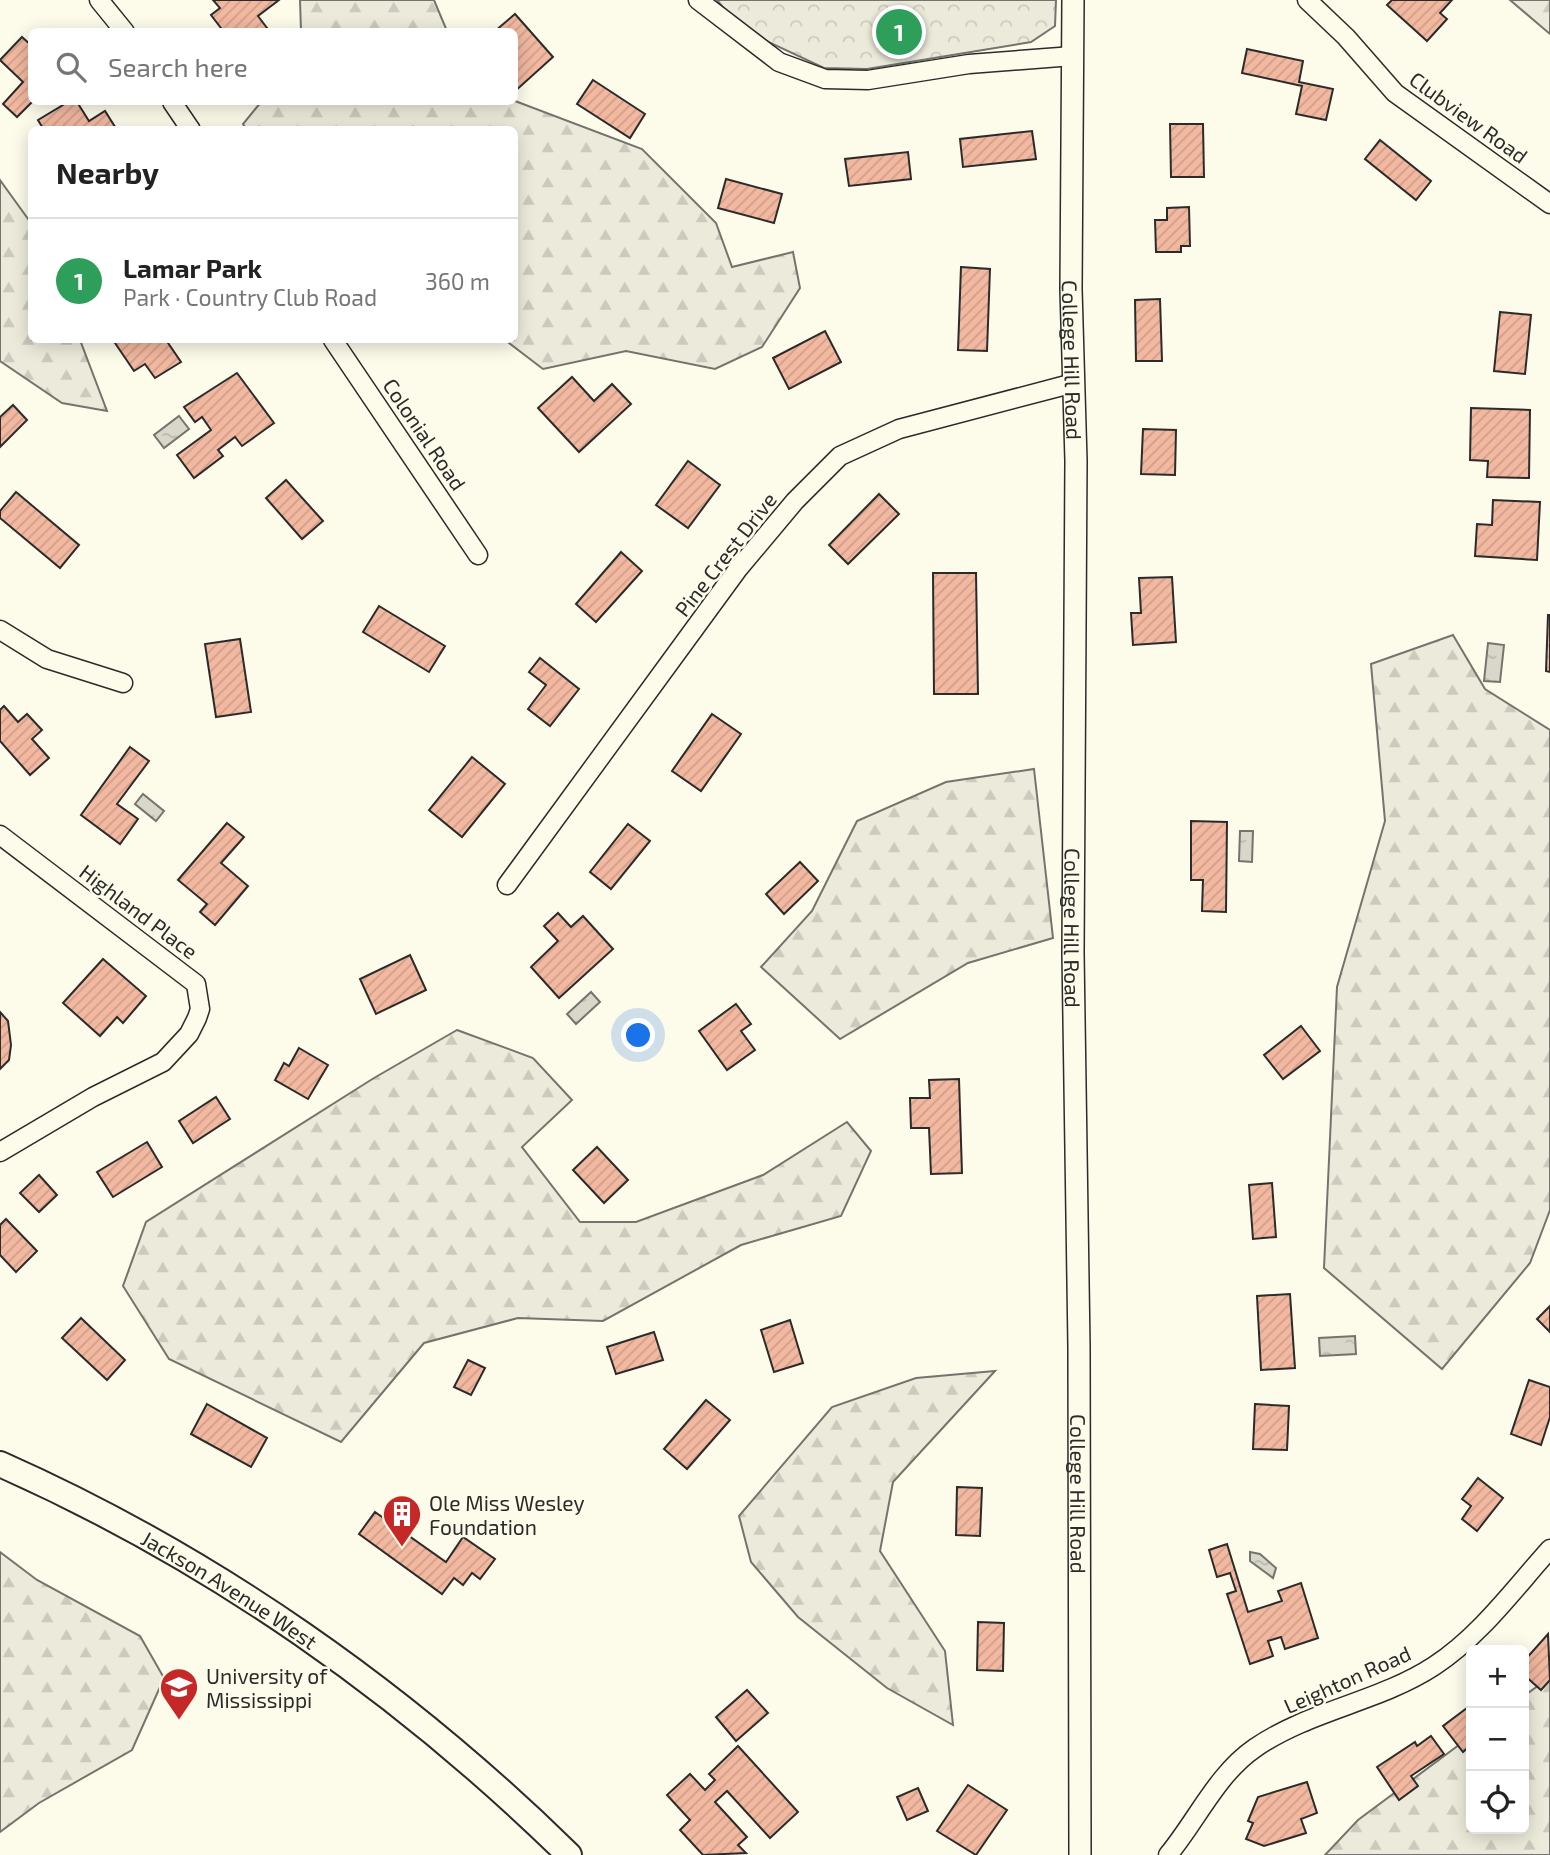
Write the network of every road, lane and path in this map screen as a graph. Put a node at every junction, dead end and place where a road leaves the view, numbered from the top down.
1 (99, 0) edge
2 (698, 0) edge
3 (1073, 0) edge
4 (1307, 0) edge
5 (122, 28) edge
6 (1073, 56) junction
7 (175, 105) edge
8 (188, 126) edge
9 (1550, 204) edge
10 (335, 343) edge
11 (1074, 383) junction
12 (478, 555) dead end
13 (0, 630) edge
14 (123, 683) dead end
15 (0, 835) edge
16 (507, 885) dead end
17 (0, 1152) edge
18 (0, 1464) edge
19 (1550, 1549) edge
20 (569, 1855) edge
21 (1080, 1855) edge
22 (1168, 1855) edge

1 - 5 street
2 - 6 street
3 - 6 street, College Hill Road
4 - 9 street, Clubview Road
6 - 11 street, College Hill Road
7 - 8 street
10 - 12 street, Colonial Road
11 - 16 street, Pine Crest Drive
11 - 21 street, College Hill Road
13 - 14 street
15 - 17 street, Highland Place
18 - 20 main road, Jackson Avenue West
19 - 22 street, Leighton Road

